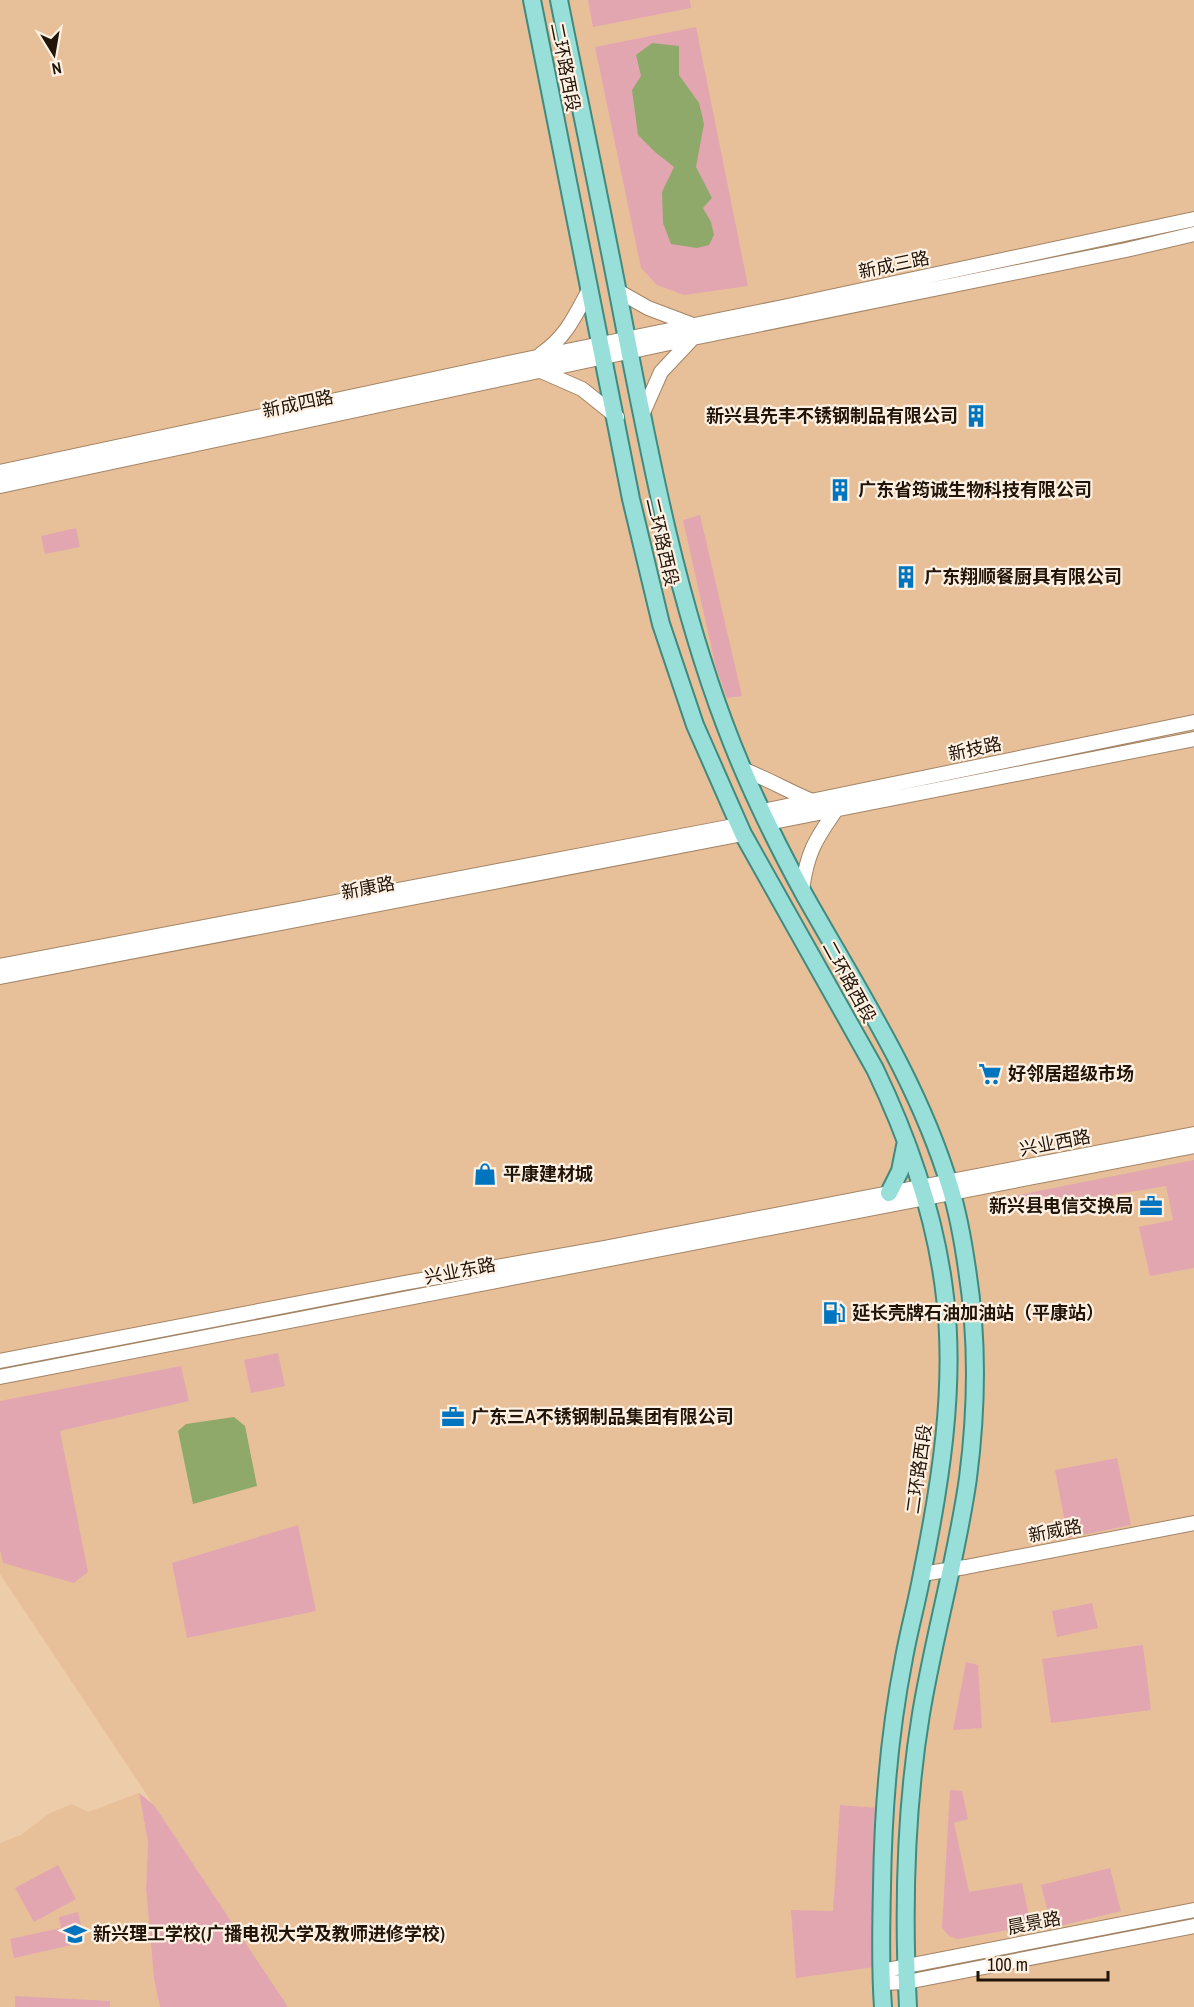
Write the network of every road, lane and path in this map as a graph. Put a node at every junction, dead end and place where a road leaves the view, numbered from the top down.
1 (532, 0) edge
2 (559, 0) edge
3 (1194, 219) edge
4 (1194, 234) edge
5 (589, 290) junction
6 (618, 291) junction
7 (694, 332) junction
8 (628, 345) junction
9 (602, 351) junction
10 (537, 357) junction
11 (541, 371) junction
12 (642, 415) junction
13 (616, 417) junction
14 (0, 472) edge
15 (0, 486) edge
16 (1194, 722) edge
17 (1194, 739) edge
18 (742, 769) junction
19 (812, 801) junction
20 (836, 810) junction
21 (765, 817) junction
22 (741, 829) junction
23 (802, 890) junction
24 (0, 966) edge
25 (0, 977) edge
26 (1194, 1134) edge
27 (906, 1140) junction
28 (1194, 1146) edge
29 (950, 1188) junction
30 (889, 1193) junction
31 (925, 1193) junction
32 (0, 1361) edge
33 (0, 1377) edge
34 (1194, 1523) edge
35 (951, 1570) junction
36 (922, 1574) junction
37 (1194, 1910) edge
38 (1194, 1926) edge
39 (907, 1974) junction
40 (881, 1977) junction
41 (883, 2007) edge
42 (908, 2007) edge

1 - 5 main road, 二环路西段
2 - 6 main road, 二环路西段
3 - 7 street, 新成三路
4 - 7 street, 新成三路
5 - 9 main road, 二环路西段
5 - 10 street
6 - 7 street
6 - 8 main road, 二环路西段
7 - 8 street, 新成三路
7 - 12 street
8 - 9 street, 新成三路
8 - 12 main road, 二环路西段
9 - 10 street, 新成四路
9 - 11 street, 新成四路
9 - 13 main road, 二环路西段
10 - 14 street, 新成四路
11 - 13 street
11 - 15 street, 新成四路
12 - 18 main road, 二环路西段
13 - 22 main road, 二环路西段
16 - 19 street, 新技路
17 - 20 street, 新技路
18 - 19 street
18 - 21 main road, 二环路西段
19 - 21 street, 新技路
20 - 21 street, 新技路
20 - 23 street
21 - 23 main road, 二环路西段
22 - 24 street, 新康路
22 - 25 street, 新康路
22 - 27 main road, 二环路西段
23 - 29 main road, 二环路西段
26 - 29 street, 兴业西路
27 - 30 main road
27 - 31 main road, 二环路西段
28 - 29 street, 兴业西路
29 - 31 street, 兴业西路
29 - 35 main road, 二环路西段
30 - 31 street, 兴业东路
30 - 32 street, 兴业东路
31 - 33 street, 兴业东路
31 - 36 main road, 二环路西段
34 - 35 street, 新威路
35 - 36 street, 新威路
35 - 39 main road, 二环路西段
36 - 40 main road, 二环路西段
37 - 39 street, 晨景路
38 - 39 street, 晨景路
39 - 40 street, 晨景路
39 - 42 main road, 二环路西段
40 - 41 main road, 二环路西段

